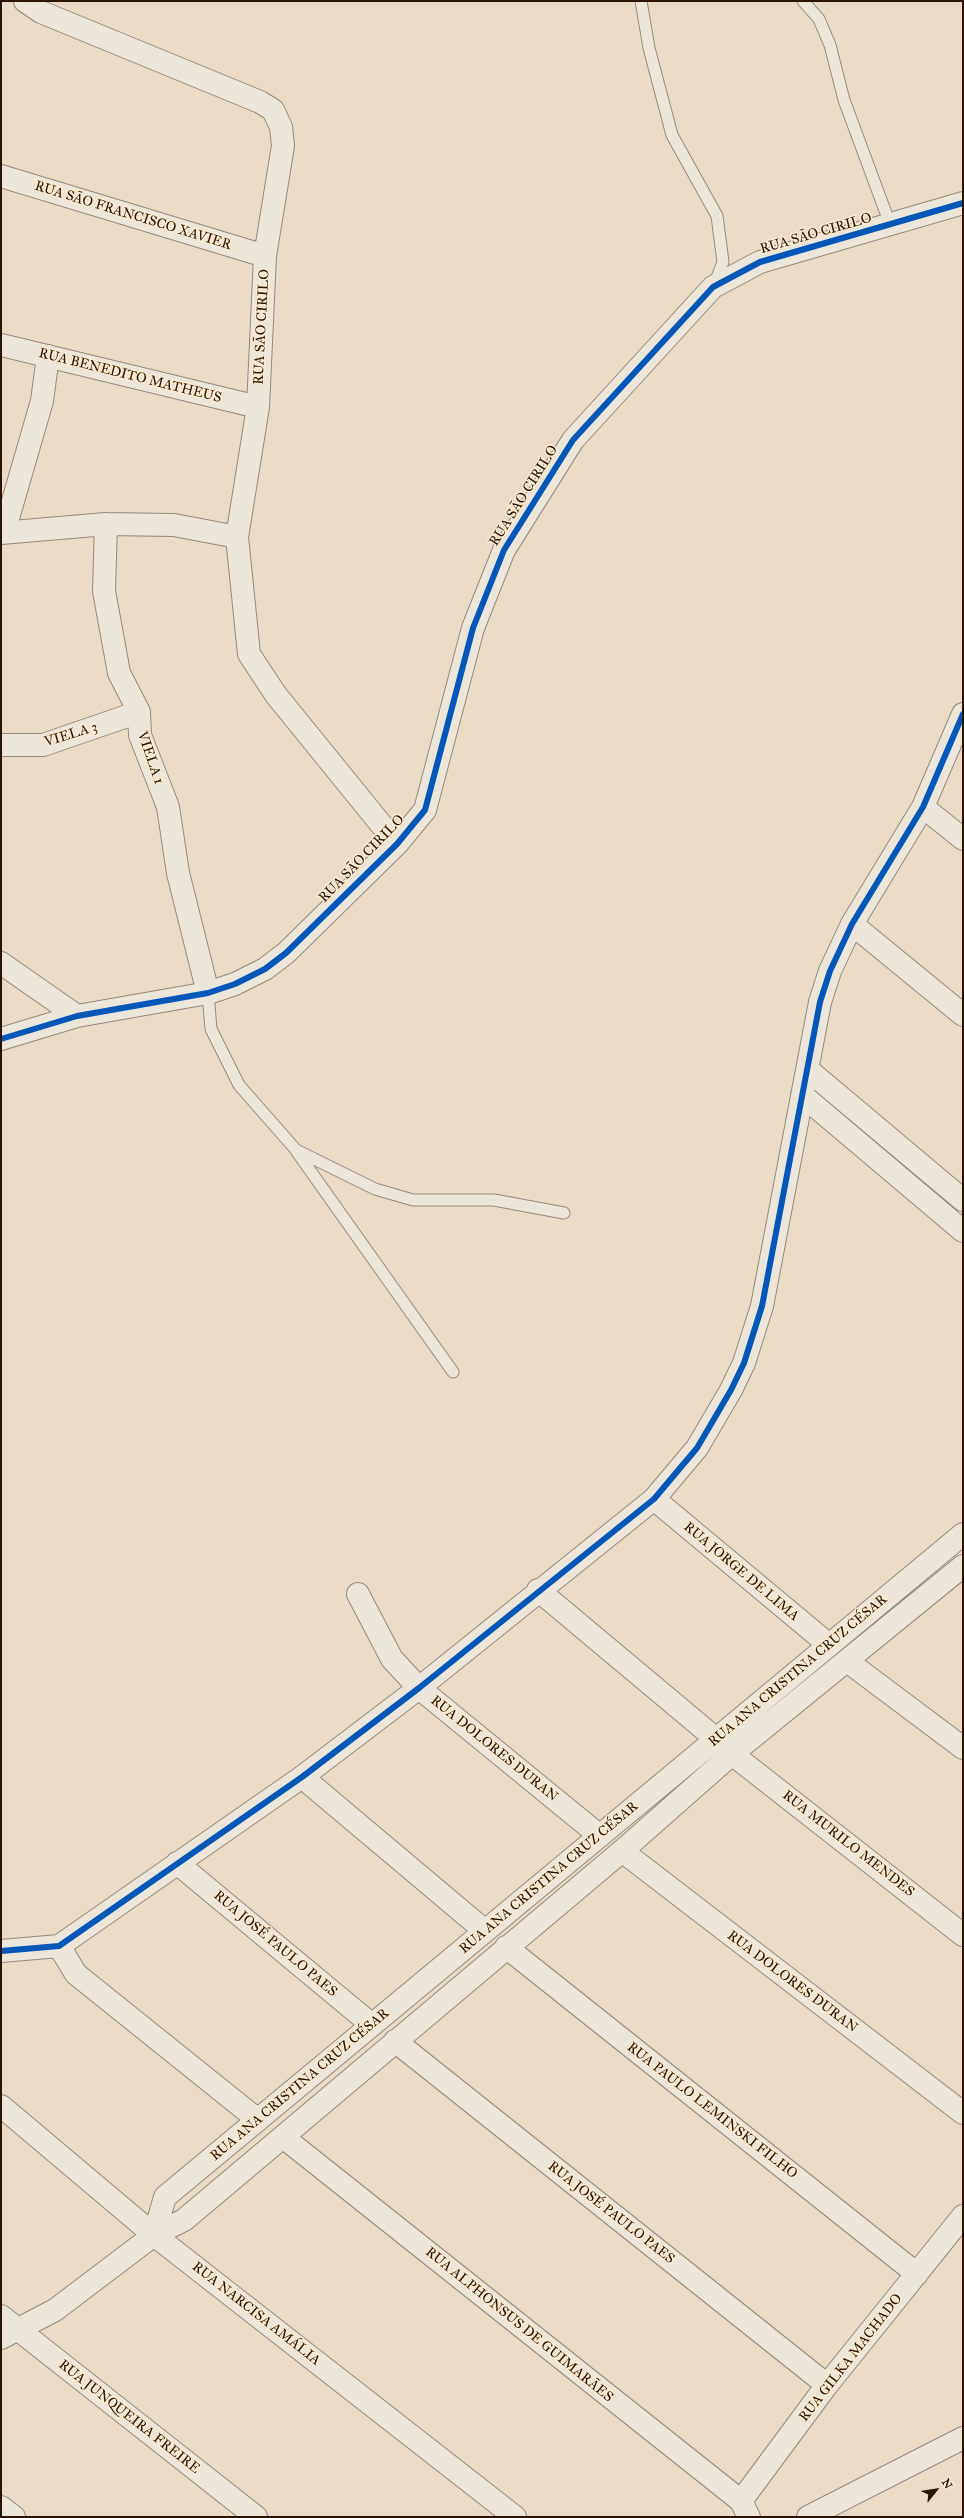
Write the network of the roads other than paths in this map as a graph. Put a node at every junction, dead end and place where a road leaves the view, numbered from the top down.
1 (25, 1) edge
2 (641, 1) edge
3 (803, 1) edge
4 (1, 176) edge
5 (963, 203) edge
6 (890, 224) junction
7 (265, 256) junction
8 (713, 287) junction
9 (1, 345) edge
10 (48, 356) junction
11 (258, 407) junction
12 (106, 524) junction
13 (3, 533) edge
14 (237, 536) junction
15 (139, 712) junction
16 (963, 714) edge
17 (1, 745) edge
18 (923, 807) junction
19 (963, 839) edge
20 (397, 844) junction
21 (852, 924) junction
22 (1, 963) edge
23 (208, 993) junction
24 (963, 1015) edge
25 (77, 1016) junction
26 (1, 1039) edge
27 (807, 1069) junction
28 (802, 1096) junction
29 (296, 1150) junction
30 (963, 1200) edge
31 (564, 1213) dead end
32 (963, 1231) edge
33 (452, 1372) dead end
34 (654, 1499) junction
35 (963, 1534) edge
36 (963, 1566) edge
37 (538, 1590) junction
38 (358, 1594) dead end
39 (829, 1645) junction
40 (847, 1661) junction
41 (419, 1688) junction
42 (716, 1739) junction
43 (963, 1748) edge
44 (732, 1754) junction
45 (302, 1777) junction
46 (600, 1836) junction
47 (622, 1851) junction
48 (177, 1863) junction
49 (485, 1931) junction
50 (963, 1935) edge
51 (59, 1946) junction
52 (506, 1947) junction
53 (1, 1951) edge
54 (372, 2025) junction
55 (395, 2041) junction
56 (1, 2106) edge
57 (963, 2113) edge
58 (258, 2120) junction
59 (283, 2137) junction
60 (963, 2216) edge
61 (154, 2235) junction
62 (917, 2274) junction
63 (1, 2316) edge
64 (10, 2334) edge
65 (827, 2385) junction
66 (963, 2438) edge
67 (1, 2507) edge
68 (745, 2509) edge
69 (14, 2517) edge
70 (256, 2517) edge
71 (515, 2517) edge
72 (808, 2517) edge

1 - 7 street, RUA SÃO CIRILO
2 - 8 lane
3 - 6 lane
4 - 7 street, RUA SÃO FRANCISCO XAVIER
5 - 6 street, RUA SÃO CIRILO
6 - 8 street, RUA SÃO CIRILO
7 - 11 street, RUA SÃO CIRILO
8 - 20 street, RUA SÃO CIRILO
9 - 10 street, RUA BENEDITO MATHEUS
10 - 11 street, RUA BENEDITO MATHEUS
10 - 13 street
11 - 14 street, RUA SÃO CIRILO
12 - 13 street
12 - 14 street
12 - 15 street, VIELA 1
14 - 20 street, RUA SÃO CIRILO
15 - 17 street, VIELA 3
15 - 23 street, VIELA 1
16 - 18 street
18 - 19 street
18 - 21 street
20 - 23 street, RUA SÃO CIRILO
21 - 24 street
21 - 27 street
22 - 25 street
23 - 25 street, RUA SÃO CIRILO
23 - 29 lane
25 - 26 street, RUA SÃO CIRILO
27 - 28 street
27 - 30 street
28 - 32 street
28 - 34 street
29 - 31 lane
29 - 33 lane
34 - 37 street
34 - 39 street, RUA JORGE DE LIMA
35 - 39 street, RUA ANA CRISTINA CRUZ CÉSAR
36 - 40 street, RUA ANA CRISTINA CRUZ CÉSAR
37 - 41 street
37 - 42 street
38 - 41 street, RUA DOLORES DURAN
39 - 42 street, RUA ANA CRISTINA CRUZ CÉSAR
40 - 43 street
40 - 44 street, RUA ANA CRISTINA CRUZ CÉSAR
41 - 45 street
41 - 46 street, RUA DOLORES DURAN
42 - 46 street, RUA ANA CRISTINA CRUZ CÉSAR
44 - 47 street, RUA ANA CRISTINA CRUZ CÉSAR
44 - 50 street, RUA MURILO MENDES
45 - 48 street
45 - 49 street
46 - 49 street, RUA ANA CRISTINA CRUZ CÉSAR
47 - 52 street, RUA ANA CRISTINA CRUZ CÉSAR
47 - 57 street, RUA DOLORES DURAN
48 - 51 street
48 - 54 street, RUA JOSÉ PAULO PAES
49 - 54 street, RUA ANA CRISTINA CRUZ CÉSAR
51 - 53 street
51 - 58 street
52 - 55 street, RUA ANA CRISTINA CRUZ CÉSAR
52 - 62 street, RUA PAULO LEMINSKI FILHO
54 - 58 street, RUA ANA CRISTINA CRUZ CÉSAR
55 - 59 street, RUA ANA CRISTINA CRUZ CÉSAR
55 - 65 street, RUA JOSÉ PAULO PAES
56 - 61 street, RUA NARCISA AMÁLIA
58 - 61 street, RUA ANA CRISTINA CRUZ CÉSAR
59 - 61 street, RUA ANA CRISTINA CRUZ CÉSAR
59 - 68 street, RUA ALPHONSUS DE GUIMARÃES
60 - 62 street, RUA GILKA MACHADO
61 - 64 street, RUA ANA CRISTINA CRUZ CÉSAR
61 - 71 street, RUA NARCISA AMÁLIA
62 - 65 street, RUA GILKA MACHADO
63 - 64 street, RUA JUNQUEIRA FREIRE
64 - 70 street, RUA JUNQUEIRA FREIRE
65 - 68 street, RUA GILKA MACHADO
66 - 72 street
67 - 69 street

